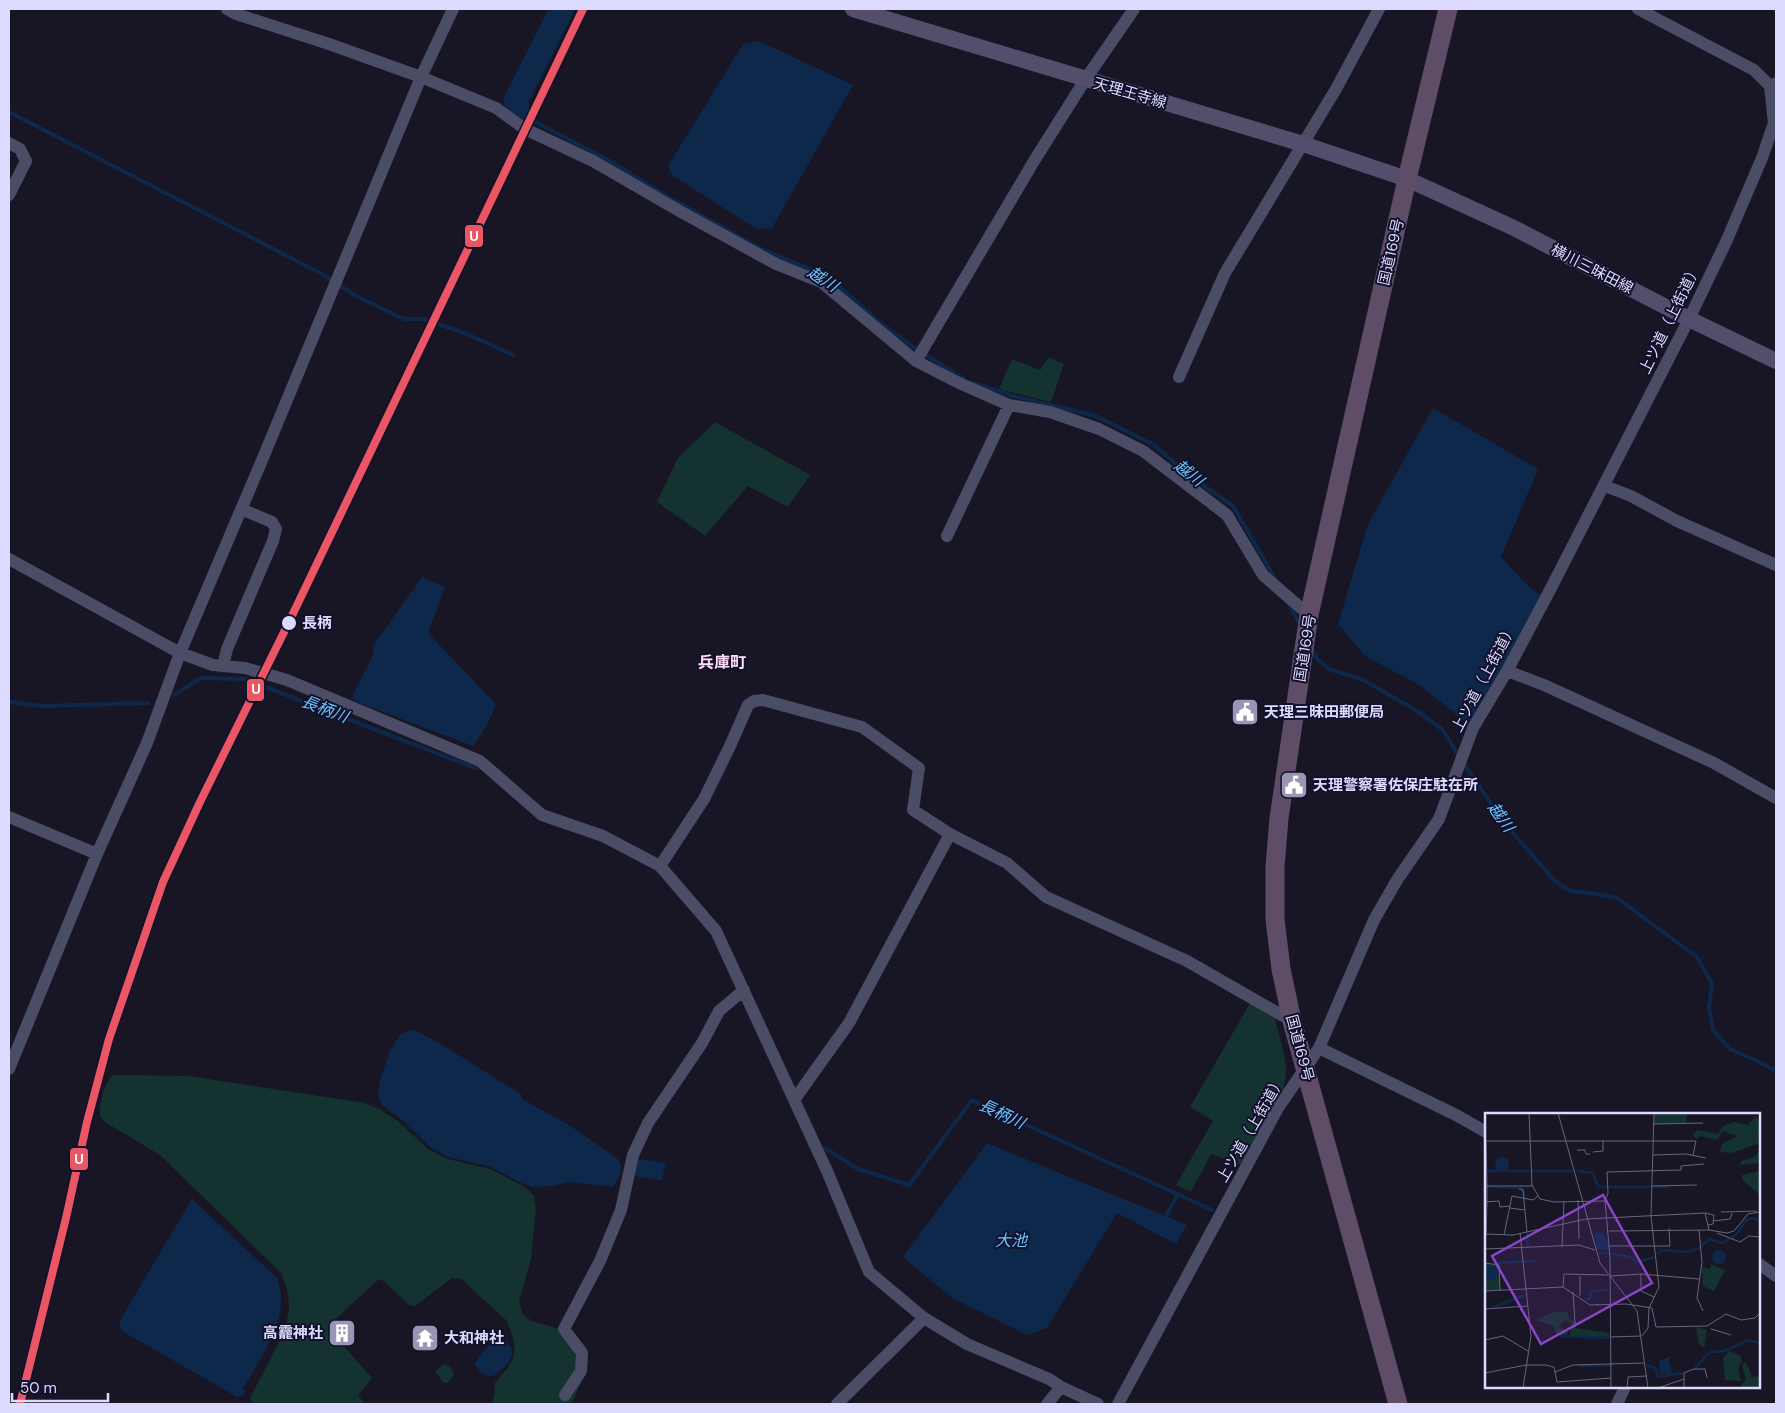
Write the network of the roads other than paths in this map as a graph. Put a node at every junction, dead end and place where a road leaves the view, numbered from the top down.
1 (227, 9) edge
2 (453, 9) edge
3 (853, 9) edge
4 (1134, 9) edge
5 (1379, 9) edge
6 (1448, 9) edge
7 (1638, 9) edge
8 (421, 77) junction
9 (1085, 80) junction
10 (1773, 84) edge
11 (9, 143) edge
12 (1303, 144) junction
13 (1407, 179) junction
14 (9, 195) edge
15 (1689, 318) junction
16 (916, 361) junction
17 (1776, 361) edge
18 (1179, 377) dead end
19 (1009, 405) junction
20 (1605, 486) junction
21 (241, 509) junction
22 (947, 536) dead end
23 (9, 559) edge
24 (1776, 565) edge
25 (1309, 615) junction
26 (180, 653) junction
27 (223, 666) junction
28 (1507, 671) junction
29 (1776, 798) edge
30 (9, 817) edge
31 (950, 834) junction
32 (97, 854) junction
33 (660, 866) junction
34 (744, 990) junction
35 (1292, 1021) junction
36 (1319, 1048) junction
37 (9, 1069) edge
38 (1305, 1070) junction
39 (794, 1100) junction
40 (1485, 1131) edge
41 (1760, 1265) edge
42 (1776, 1276) edge
43 (924, 1318) junction
44 (1061, 1387) junction
45 (1625, 1388) edge
46 (566, 1395) dead end
47 (837, 1404) edge
48 (1046, 1404) edge
49 (1098, 1404) edge
50 (1118, 1404) edge
51 (1398, 1404) edge
52 (1617, 1404) edge

1 - 8 street
2 - 8 street
3 - 9 main road, 天理王寺線
4 - 9 street
5 - 12 street
6 - 13 highway, 国道169号
7 - 10 street, 上ツ道（上街道）
8 - 16 street
8 - 21 street
9 - 12 main road, 天理王寺線
9 - 16 street
10 - 15 street, 上ツ道（上街道）
11 - 14 street
12 - 13 main road, 天理王寺線
12 - 18 street
13 - 15 main road, 横川三昧田線
13 - 25 highway, 国道169号
15 - 17 main road, 横川三昧田線
15 - 20 street, 上ツ道（上街道）
16 - 19 street
19 - 22 street
19 - 25 street
20 - 24 street
20 - 28 street, 上ツ道（上街道）
21 - 26 street
21 - 27 street
23 - 26 street
25 - 35 highway, 国道169号
26 - 27 street
26 - 32 street
27 - 33 street
28 - 29 street
28 - 36 street, 上ツ道（上街道）
30 - 32 street
31 - 33 street
31 - 35 street
31 - 39 street
32 - 37 street
33 - 34 street
34 - 39 street
34 - 46 street
35 - 38 highway, 国道169号
36 - 38 street, 上ツ道（上街道）
36 - 40 street
38 - 50 street, 上ツ道（上街道）
38 - 51 highway, 国道169号
39 - 43 street
41 - 42 street
43 - 44 street
43 - 47 street
44 - 48 street
44 - 49 street
45 - 52 street

